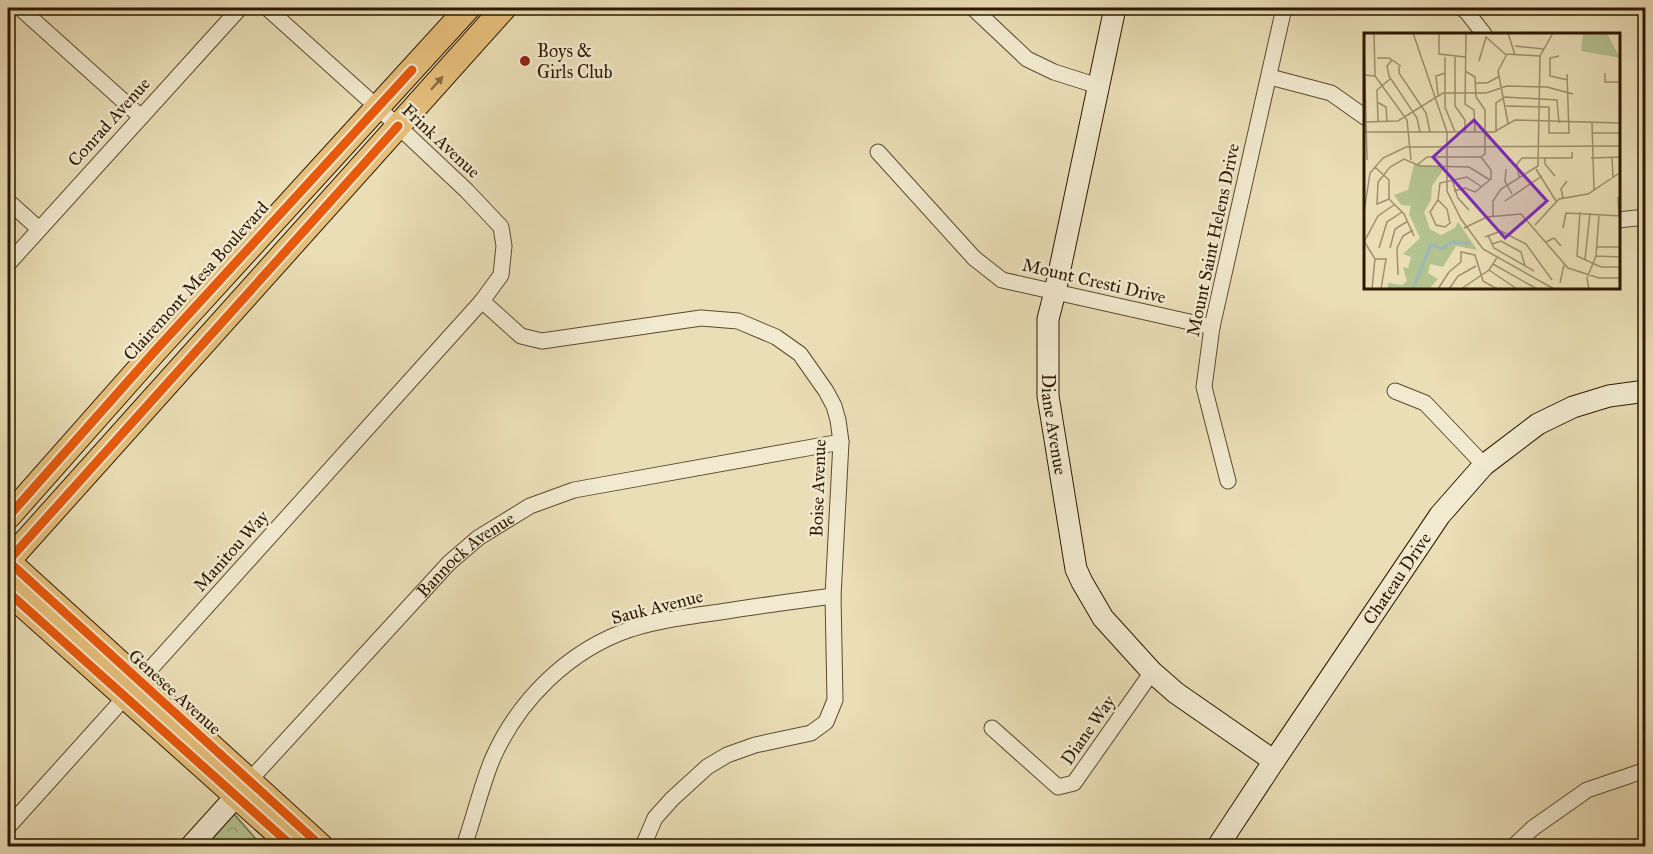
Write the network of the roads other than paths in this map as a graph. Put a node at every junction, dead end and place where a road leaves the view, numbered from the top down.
1 (20, 8) edge
2 (240, 8) edge
3 (267, 8) edge
4 (468, 8) edge
5 (504, 8) edge
6 (973, 8) edge
7 (1115, 8) edge
8 (1284, 8) edge
9 (1461, 8) edge
10 (1483, 33) edge
11 (1270, 77) junction
12 (1098, 86) junction
13 (378, 108) junction
14 (141, 116) junction
15 (1364, 116) edge
16 (398, 126) junction
17 (878, 152) dead end
18 (8, 201) edge
19 (1646, 217) edge
20 (1620, 220) edge
21 (39, 229) junction
22 (8, 264) edge
23 (1055, 292) junction
24 (482, 301) junction
25 (1212, 327) junction
26 (1395, 391) dead end
27 (1646, 391) edge
28 (841, 442) junction
29 (1484, 465) junction
30 (1228, 481) dead end
31 (8, 517) edge
32 (8, 561) edge
33 (8, 592) edge
34 (833, 596) junction
35 (1152, 672) junction
36 (132, 690) junction
37 (992, 728) dead end
38 (1274, 761) junction
39 (1646, 770) edge
40 (243, 789) junction
41 (8, 827) edge
42 (191, 846) edge
43 (292, 846) edge
44 (321, 846) edge
45 (464, 846) edge
46 (643, 846) edge
47 (1218, 846) edge
48 (1514, 846) edge

1 - 14 street
2 - 14 street, Conrad Avenue
3 - 13 street, Frink Avenue
4 - 13 main road, Clairemont Mesa Boulevard
16 -> 5 main road
6 - 12 street
7 - 12 street, Diane Avenue
8 - 11 street, Mount Saint Helens Drive
9 - 10 street
11 - 15 street
11 - 25 street, Mount Saint Helens Drive
12 - 23 street, Diane Avenue
13 - 16 street, Frink Avenue
13 - 31 main road, Clairemont Mesa Boulevard
14 - 21 street, Conrad Avenue
16 - 24 street, Frink Avenue
16 - 32 main road
17 - 23 street, Mount Cresti Drive
18 - 21 street
19 - 20 street
21 - 22 street, Conrad Avenue
23 - 25 street, Mount Cresti Drive
23 - 35 street, Diane Avenue
24 - 28 street, Boise Avenue
24 - 36 street, Manitou Way
25 - 30 street, Mount Saint Helens Drive
26 - 29 street
27 - 29 street, Chateau Drive
28 - 34 street, Boise Avenue
28 - 40 street, Bannock Avenue
29 - 38 street, Chateau Drive
32 - 36 main road, Genesee Avenue
33 - 36 main road, Genesee Avenue
34 - 45 street, Sauk Avenue
34 - 46 street, Boise Avenue
35 - 37 street, Diane Way
35 - 38 street, Diane Avenue
36 - 40 main road, Genesee Avenue
36 - 41 street, Manitou Way
38 - 47 street, Chateau Drive
39 - 48 street
40 - 42 street, Bannock Avenue
40 - 43 main road, Genesee Avenue
40 - 44 main road, Genesee Avenue

